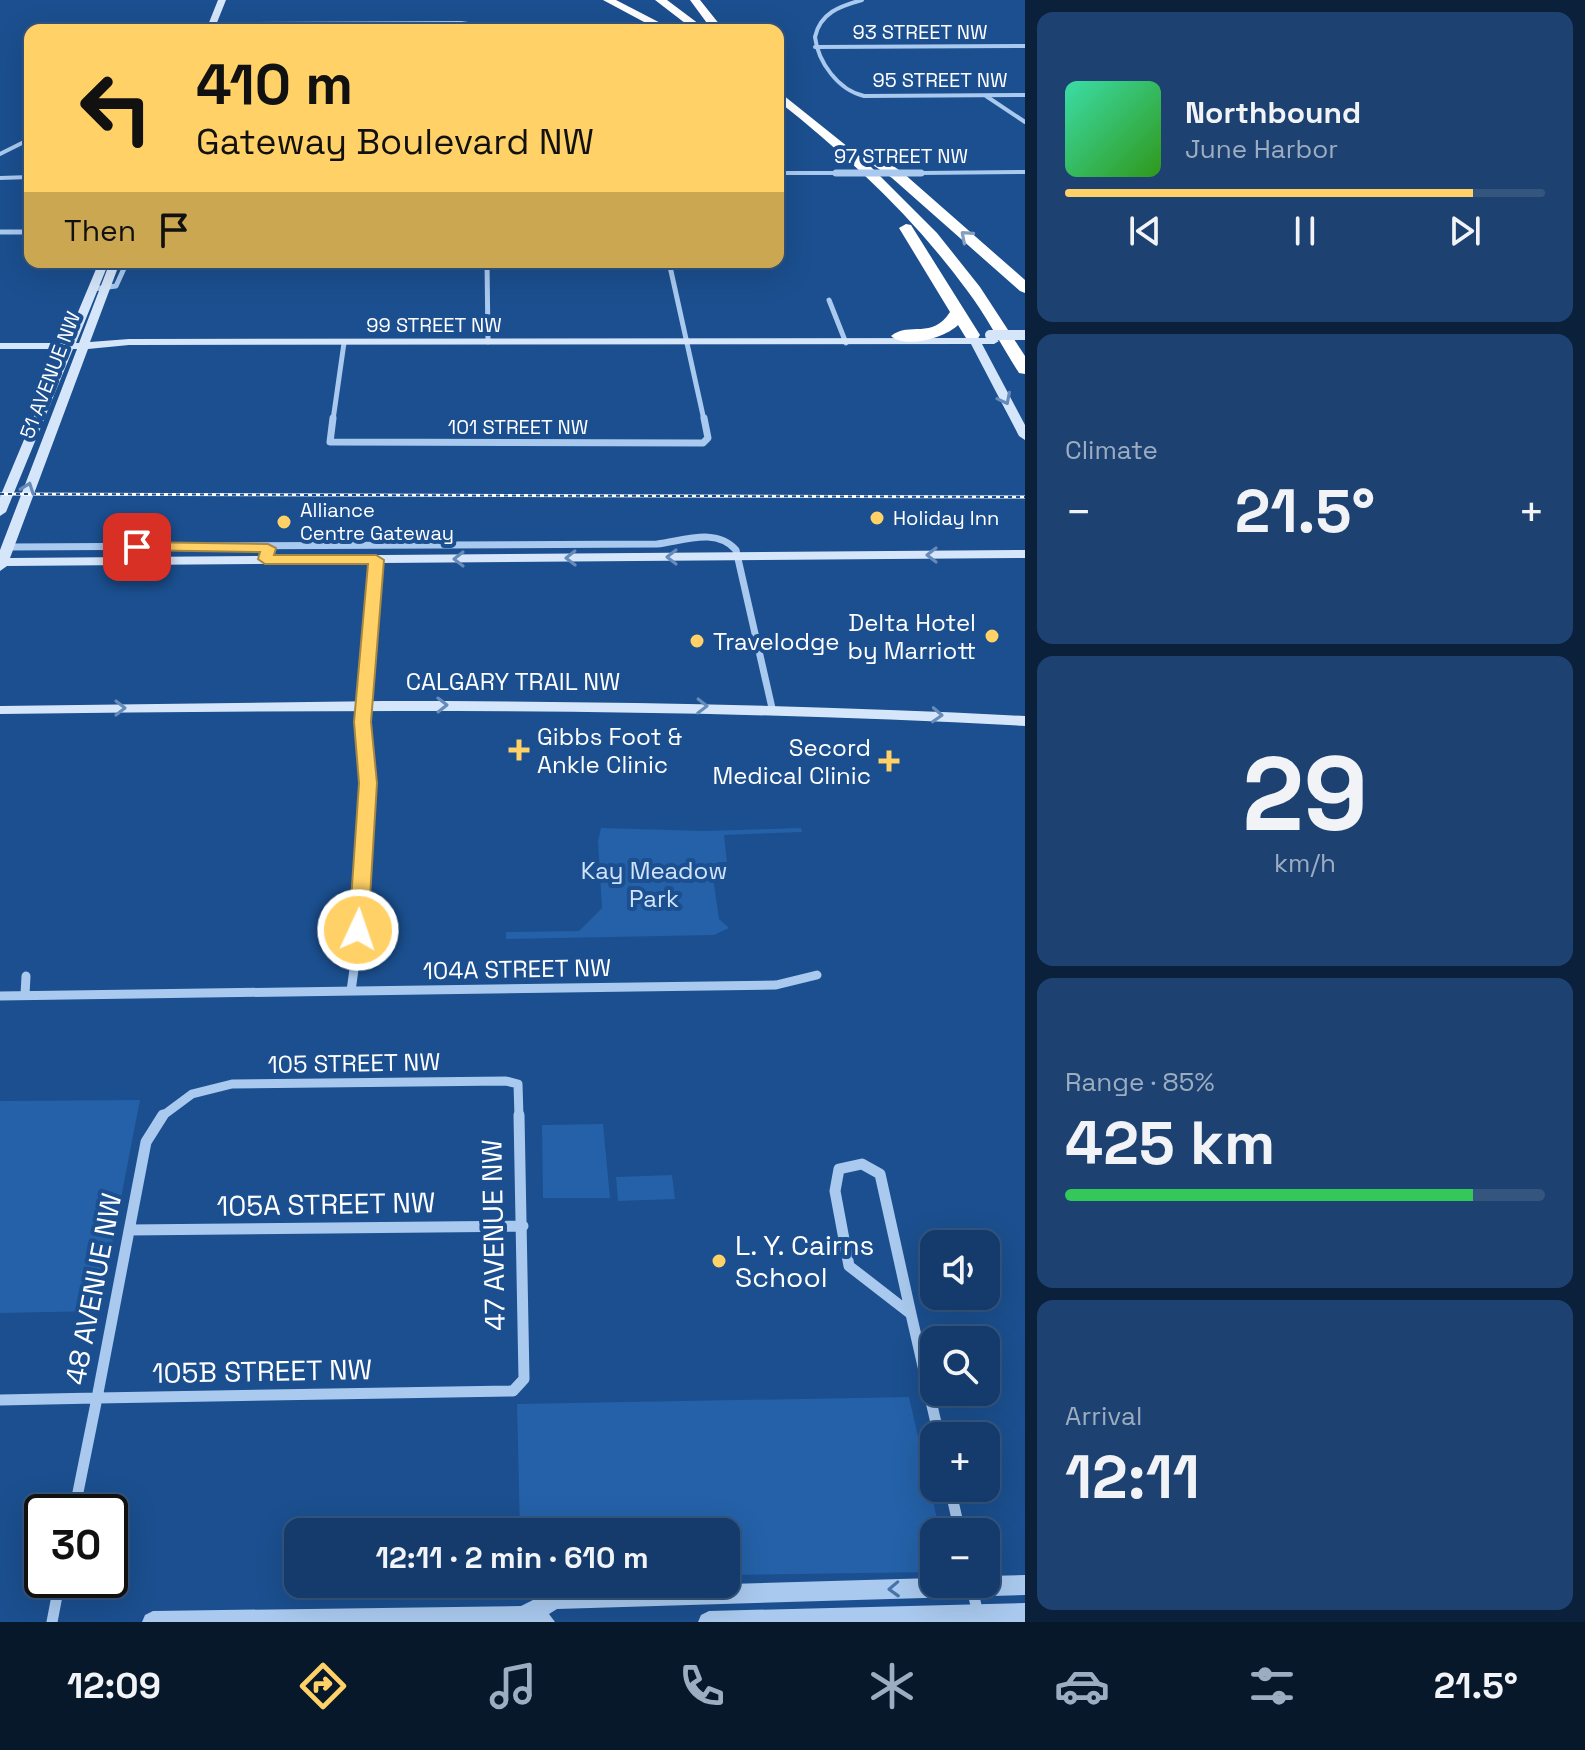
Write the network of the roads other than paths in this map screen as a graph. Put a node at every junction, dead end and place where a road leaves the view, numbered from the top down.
1 (219, 0) edge
2 (607, 0) edge
3 (649, 0) edge
4 (660, 0) edge
5 (695, 0) edge
6 (862, 0) edge
7 (208, 24) edge
8 (398, 24) edge
9 (471, 24) edge
10 (656, 24) edge
11 (682, 24) edge
12 (693, 24) edge
13 (713, 24) edge
14 (1025, 46) edge
15 (815, 47) junction
16 (784, 92) edge
17 (1025, 95) edge
18 (986, 96) junction
19 (784, 100) edge
20 (784, 105) edge
21 (800, 112) junction
22 (1025, 122) edge
23 (24, 142) edge
24 (0, 154) edge
25 (858, 155) junction
26 (1025, 172) edge
27 (784, 173) edge
28 (24, 177) edge
29 (0, 178) edge
30 (0, 232) edge
31 (24, 232) edge
32 (102, 268) edge
33 (113, 268) edge
34 (125, 268) edge
35 (487, 268) edge
36 (670, 268) edge
37 (1025, 288) edge
38 (93, 289) junction
39 (105, 289) junction
40 (829, 300) dead end
41 (959, 310) junction
42 (79, 322) junction
43 (92, 326) junction
44 (899, 336) junction
45 (974, 338) junction
46 (845, 340) junction
47 (1025, 340) edge
48 (688, 341) junction
49 (488, 342) junction
50 (931, 342) junction
51 (344, 343) junction
52 (15, 345) junction
53 (126, 345) junction
54 (0, 346) edge
55 (69, 346) junction
56 (84, 346) junction
57 (986, 361) junction
58 (77, 364) junction
59 (60, 368) junction
60 (1025, 369) edge
61 (1025, 436) edge
62 (0, 512) edge
63 (4, 547) edge
64 (74, 547) junction
65 (537, 552) junction
66 (1025, 552) edge
67 (267, 554) junction
68 (738, 557) junction
69 (376, 560) junction
70 (68, 561) junction
71 (1, 563) edge
72 (364, 706) junction
73 (772, 708) junction
74 (4, 711) edge
75 (986, 719) junction
76 (1025, 721) edge
77 (1025, 729) edge
78 (817, 975) dead end
79 (26, 976) dead end
80 (351, 991) junction
81 (25, 995) junction
82 (0, 996) edge
83 (518, 1084) joint
84 (191, 1092) joint
85 (523, 1226) junction
86 (129, 1230) junction
87 (911, 1314) junction
88 (522, 1384) joint
89 (96, 1399) junction
90 (0, 1400) edge
91 (936, 1422) edge
92 (78, 1494) edge
93 (1000, 1585) edge
94 (1025, 1585) edge
95 (920, 1587) edge
96 (57, 1598) edge
97 (974, 1598) edge
98 (1025, 1613) edge
99 (978, 1615) junction
100 (518, 1619) edge
101 (52, 1622) edge
102 (153, 1622) edge
103 (709, 1622) edge

1 - 7 main road
2 - 10 highway
3 - 11 highway
4 - 12 highway
5 - 13 highway
6 - 15 street
8 - 9 street
14 - 15 street, 93 STREET NW
15 - 18 street, 95 STREET NW
16 - 25 highway
17 - 18 street, 95 STREET NW
18 - 22 street
19 - 21 highway
20 - 21 highway
21 - 25 highway
23 - 24 street
37 -> 25 highway
25 - 41 highway
25 - 47 highway
25 - 60 highway
26 - 27 street, 97 STREET NW, bridge
28 - 29 street
30 - 31 street
32 - 38 main road, 51 AVENUE NW
33 - 39 main road, 51 AVENUE NW
34 - 39 street, 51 AVENUE NW
35 - 49 street
36 - 48 street
38 - 39 street, 51 AVENUE NW
38 - 42 main road, 51 AVENUE NW
39 - 43 main road, 51 AVENUE NW
40 - 46 street
41 - 44 highway
41 - 45 highway
42 - 52 main road
42 - 55 main road, 51 AVENUE NW
43 - 53 main road
43 - 56 main road, 51 AVENUE NW
44 - 45 main road, 99 STREET NW
44 - 46 main road, 99 STREET NW
45 - 47 main road, 99 STREET NW, bridge
45 - 50 main road, 99 STREET NW
45 - 57 main road
46 - 48 main road, 99 STREET NW
46 - 50 main road, 99 STREET NW
48 - 49 main road, 99 STREET NW
48 - 51 street, 101 STREET NW
49 - 51 main road, 99 STREET NW
50 - 57 main road
51 - 53 main road, 99 STREET NW
52 - 54 main road, 99 STREET NW
52 - 55 main road, 99 STREET NW
52 - 59 main road
53 - 56 main road, 99 STREET NW
53 - 58 main road
55 - 56 main road, 99 STREET NW
55 - 59 main road, 51 AVENUE NW
56 - 58 main road, 51 AVENUE NW
57 -> 61 main road
63 -> 58 main road, 51 AVENUE NW
59 - 62 main road, 51 AVENUE NW
63 - 64 street
63 - 71 main road, 51 AVENUE NW
64 - 67 street
64 - 70 street
65 - 67 street
65 - 68 main road
65 -> 69 main road
66 -> 68 main road
67 - 69 main road
67 - 70 main road
68 - 73 street
69 - 72 street
70 - 71 main road
72 -> 73 main road, CALGARY TRAIL NW
74 -> 72 main road, CALGARY TRAIL NW
72 - 80 street
73 -> 75 main road, CALGARY TRAIL NW
75 - 76 main road, CALGARY TRAIL NW
75 - 77 main road
78 - 80 street, 104A STREET NW
79 - 81 street
80 - 81 street, 104A STREET NW
81 - 82 street, 104A STREET NW
83 - 84 street, 105 STREET NW
83 - 85 street, 47 AVENUE NW
84 - 86 street, 48 AVENUE NW
85 - 86 street, 105A STREET NW
85 - 88 street, 47 AVENUE NW
86 - 89 street, 48 AVENUE NW
87 - 87 street
87 - 91 street
88 - 89 street, 105B STREET NW
89 - 90 street, 105B STREET NW
89 - 92 street, 48 AVENUE NW
93 - 94 street
95 -> 100 street
96 - 101 street
97 - 99 street
98 - 99 street
99 - 103 street
100 - 102 street

